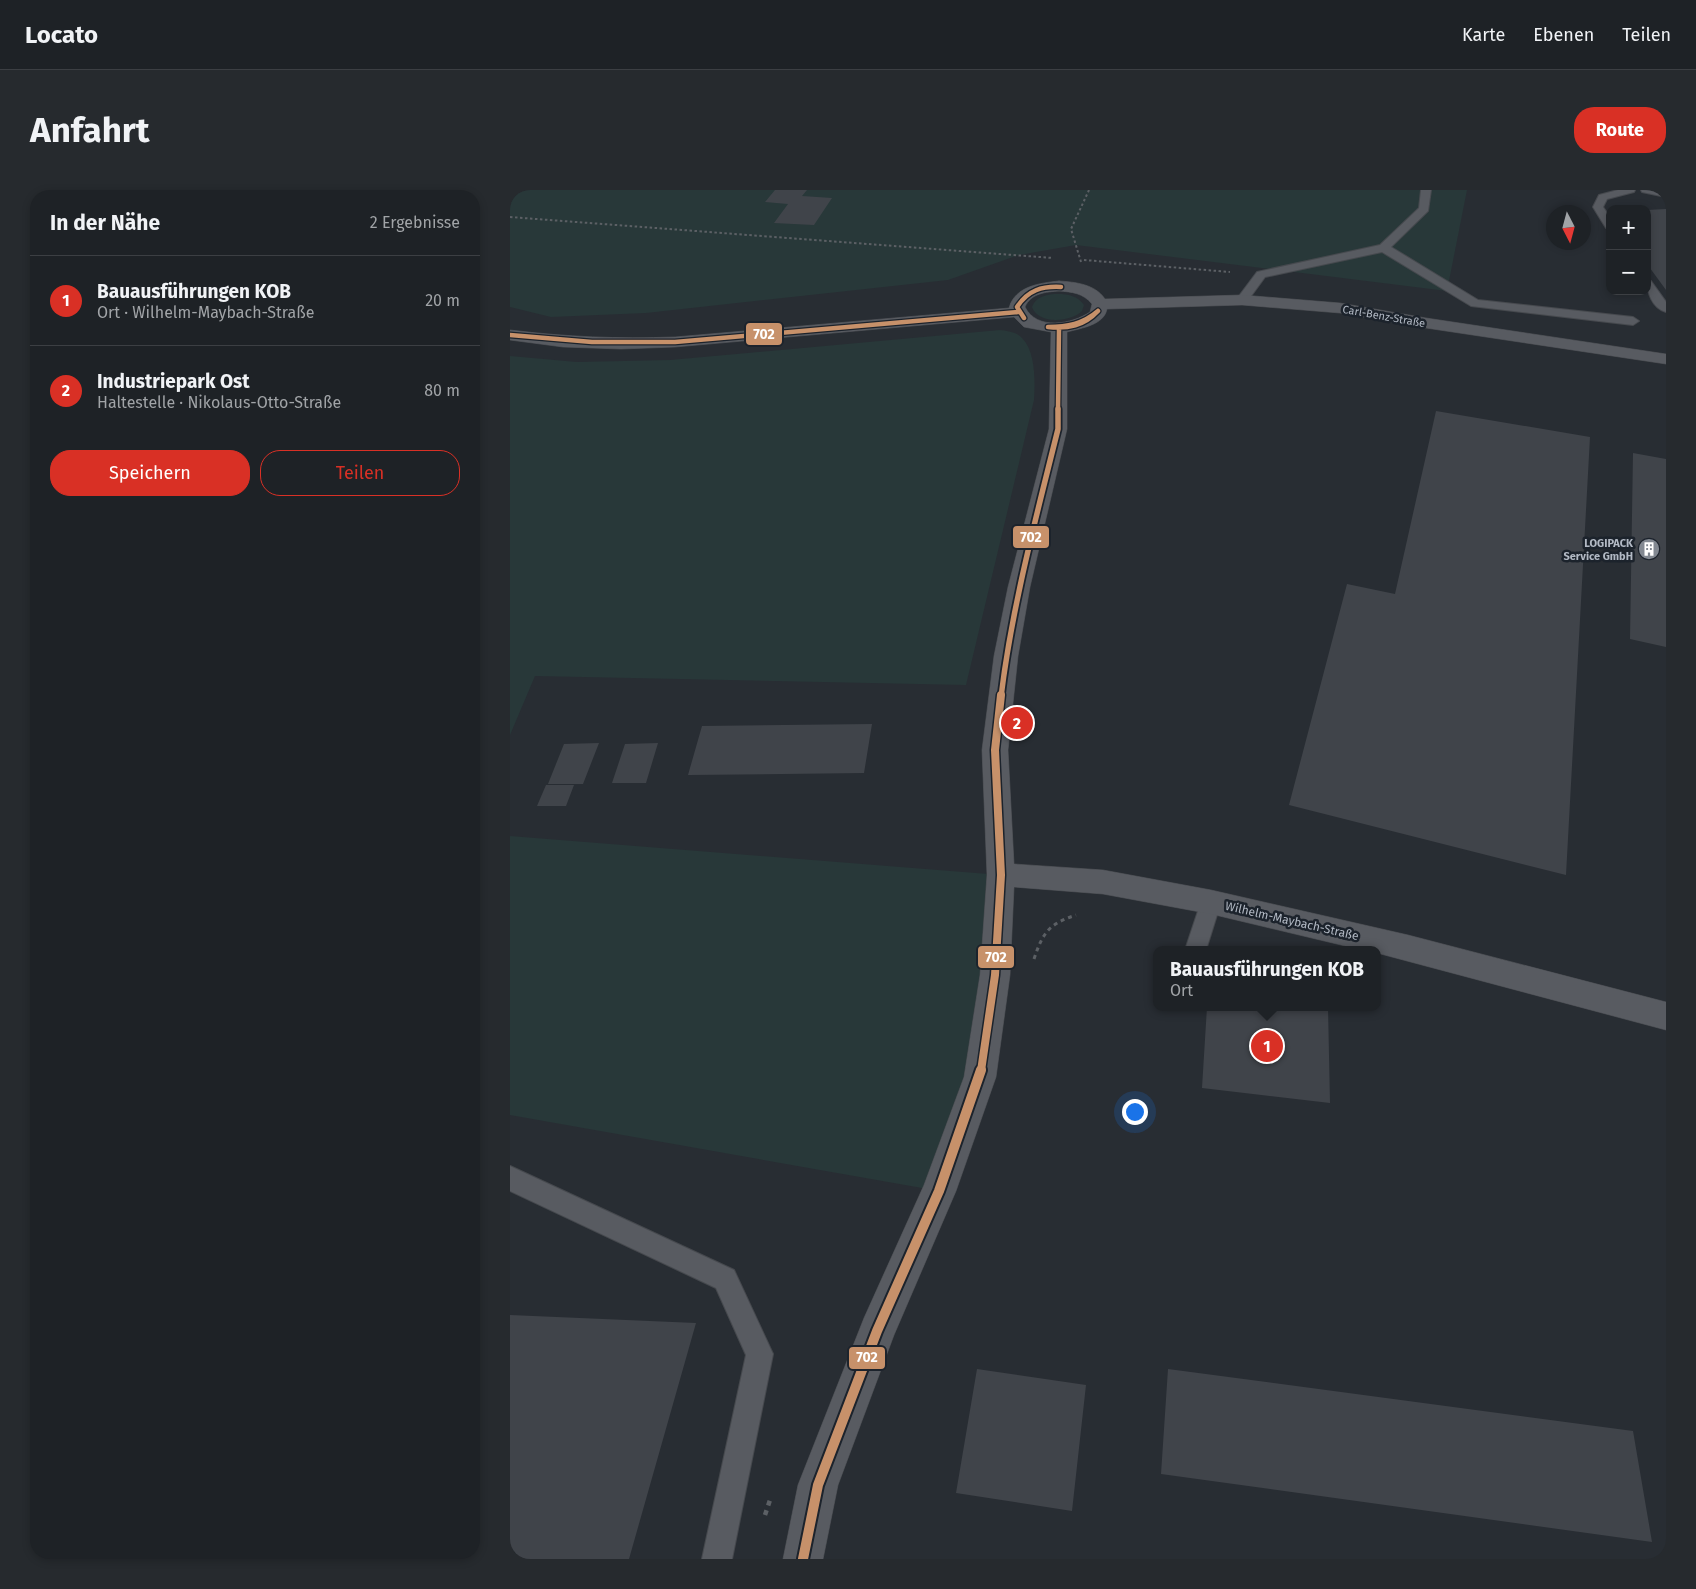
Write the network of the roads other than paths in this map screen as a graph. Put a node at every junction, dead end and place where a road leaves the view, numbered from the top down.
1 (1426, 190) edge
2 (1630, 190) edge
3 (1646, 190) edge
4 (1666, 194) edge
5 (1606, 220) edge
6 (1384, 248) junction
7 (1651, 289) edge
8 (1242, 300) junction
9 (1100, 304) junction
10 (1666, 308) edge
11 (1018, 312) junction
12 (1633, 321) dead end
13 (1059, 328) junction
14 (510, 334) edge
15 (1666, 359) edge
16 (1001, 875) junction
17 (1211, 902) junction
18 (1371, 945) edge
19 (1196, 946) edge
20 (1381, 947) edge
21 (1666, 1016) edge
22 (510, 1178) edge
23 (717, 1559) edge
24 (803, 1559) edge

1 - 6 lane
2 - 5 lane
3 - 4 lane
6 - 8 lane
6 - 12 lane
7 - 10 lane
8 - 9 street, Carl-Benz-Straße
8 - 15 street, Carl-Benz-Straße
9 - 11 street
9 - 13 street
11 - 13 street
11 - 14 street
13 - 16 street
16 - 17 street, Wilhelm-Maybach-Straße
16 - 24 street
17 - 18 street, Wilhelm-Maybach-Straße
17 - 19 lane
20 - 21 street, Wilhelm-Maybach-Straße
22 - 23 lane

